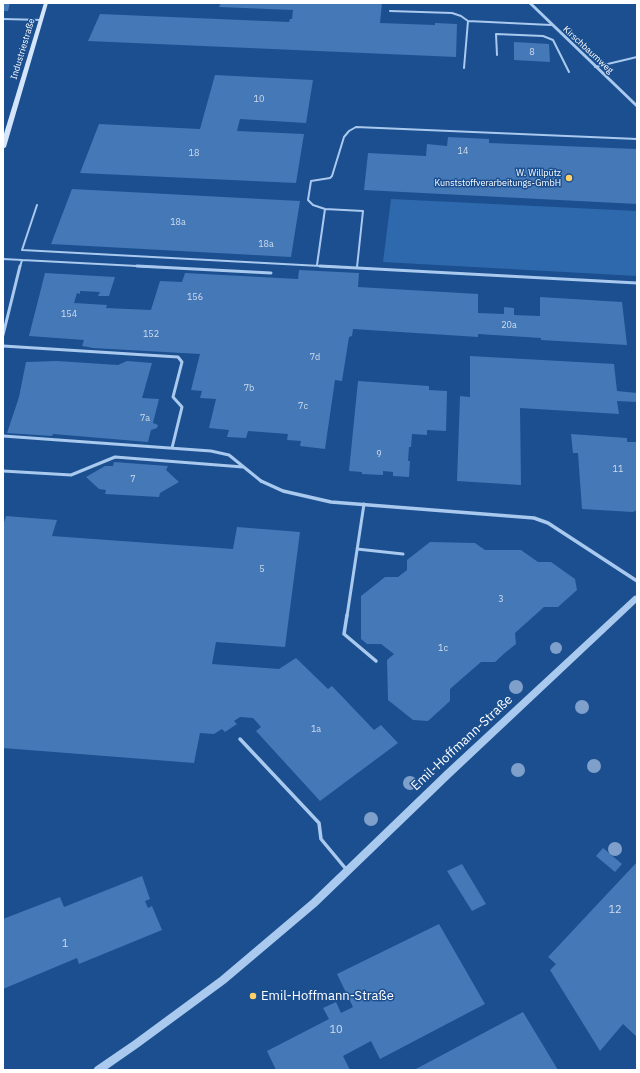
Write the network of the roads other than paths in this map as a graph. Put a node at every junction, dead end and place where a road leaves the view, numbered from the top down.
1 (46, 3) edge
2 (530, 3) edge
3 (390, 11) dead end
4 (3, 19) edge
5 (42, 20) junction
6 (468, 21) junction
7 (551, 25) junction
8 (497, 55) dead end
9 (637, 57) edge
10 (595, 67) junction
11 (464, 68) dead end
12 (569, 72) dead end
13 (637, 106) edge
14 (637, 139) edge
15 (3, 147) edge
16 (37, 205) dead end
17 (325, 209) junction
18 (3, 259) edge
19 (22, 260) junction
20 (317, 265) junction
21 (357, 267) junction
22 (271, 273) dead end
23 (637, 283) edge
24 (3, 335) edge
25 (3, 346) edge
26 (3, 436) edge
27 (172, 448) junction
28 (243, 466) junction
29 (3, 471) edge
30 (261, 481) joint
31 (364, 504) junction
32 (357, 549) junction
33 (403, 554) dead end
34 (637, 581) edge
35 (637, 598) edge
36 (376, 661) dead end
37 (240, 739) dead end
38 (347, 871) junction
39 (98, 1070) edge

1 - 5 main road, Industriestraße
2 - 7 street, Kirschbaumweg
3 - 6 lane
4 - 5 lane
5 - 15 main road, Industriestraße
6 - 7 lane
6 - 11 lane
7 - 10 street, Kirschbaumweg
8 - 12 lane
9 - 10 lane
10 - 13 street, Kirschbaumweg
14 - 17 lane
16 - 20 lane
17 - 20 lane
17 - 21 lane
18 - 19 lane
19 - 22 lane
19 - 24 lane
20 - 21 lane
21 - 23 lane
25 - 27 lane
26 - 27 lane
27 - 28 lane
28 - 29 lane
28 - 30 lane
30 - 31 street
31 - 32 lane
31 - 34 street
32 - 33 lane
32 - 36 lane
35 - 38 street, Emil-Hoffmann-Straße
37 - 38 lane
38 - 39 street, Emil-Hoffmann-Straße

